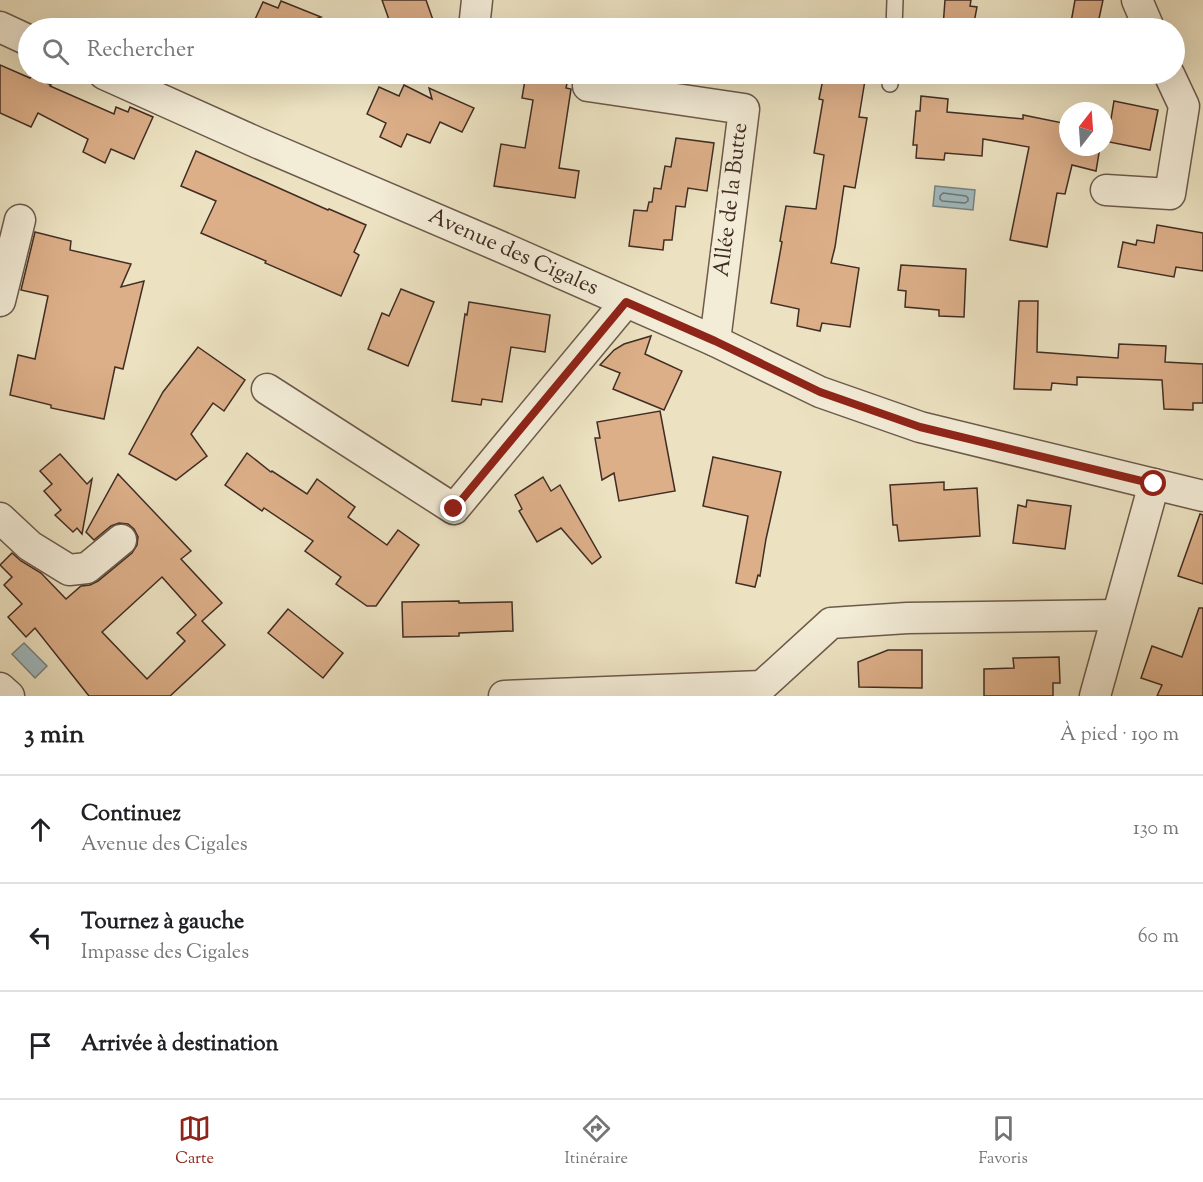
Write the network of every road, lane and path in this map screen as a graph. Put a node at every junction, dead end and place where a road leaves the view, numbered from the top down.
1 (477, 0) edge
2 (895, 0) edge
3 (1137, 0) edge
4 (475, 18) edge
5 (894, 18) edge
6 (1145, 18) edge
7 (0, 27) edge
8 (18, 35) edge
9 (126, 84) edge
10 (1174, 84) edge
11 (588, 86) dead end
12 (1106, 190) dead end
13 (20, 220) dead end
14 (0, 301) edge
15 (626, 302) junction
16 (715, 341) junction
17 (267, 389) dead end
18 (1154, 484) junction
19 (1203, 496) edge
20 (0, 518) edge
21 (121, 540) dead end
22 (1117, 615) junction
23 (0, 688) edge
24 (9, 696) edge
25 (504, 696) edge
26 (1095, 696) edge

1 - 4 street
2 - 5 lane
3 - 6 street
7 - 8 street
9 - 15 street, Avenue des Cigales
10 - 12 street
11 - 16 street, Allée de la Butte
13 - 14 street
15 - 16 street, Avenue des Cigales
15 - 17 street
16 - 18 street, Avenue des Cigales
18 - 19 street, Avenue des Cigales
18 - 22 street
20 - 21 street
22 - 25 street
22 - 26 street
23 - 24 street

